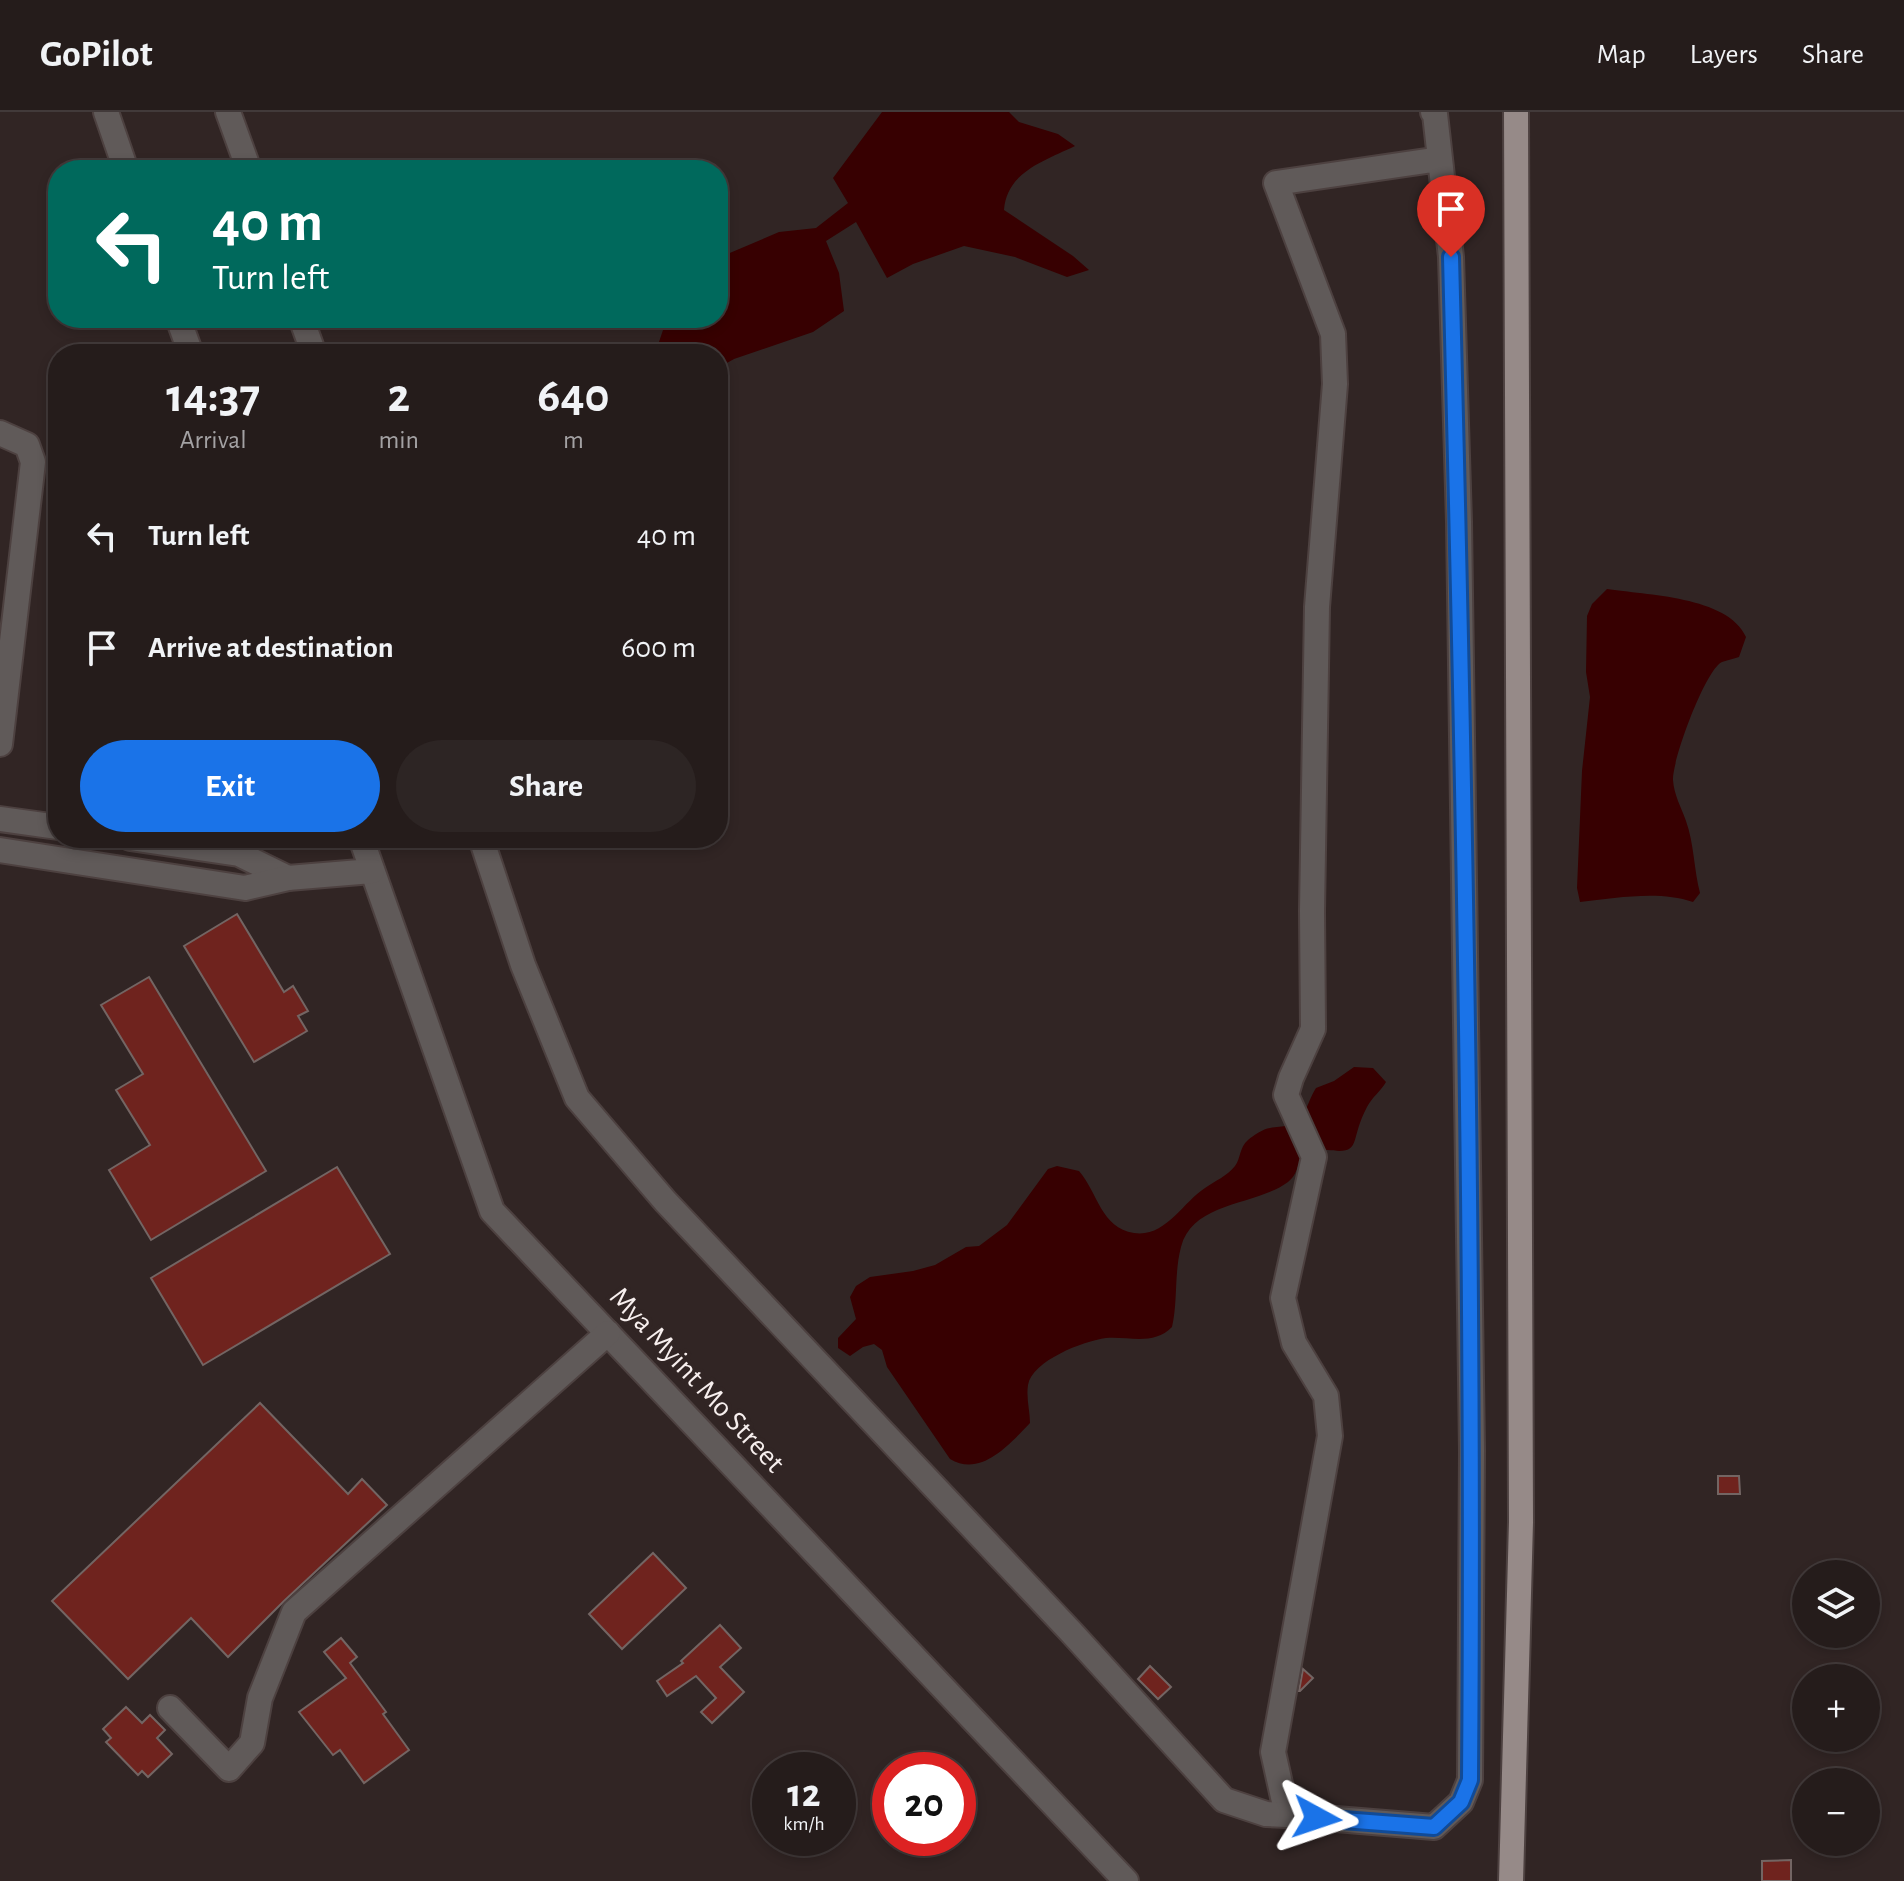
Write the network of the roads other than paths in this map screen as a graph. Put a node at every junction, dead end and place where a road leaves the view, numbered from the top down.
1 (106, 112) edge
2 (228, 112) edge
3 (1433, 112) edge
4 (1516, 112) edge
5 (1440, 159) junction
6 (123, 160) edge
7 (245, 160) edge
8 (0, 433) edge
9 (0, 744) edge
10 (0, 819) edge
11 (48, 826) edge
12 (198, 848) edge
13 (364, 848) edge
14 (484, 848) edge
15 (0, 850) edge
16 (372, 871) junction
17 (288, 878) junction
18 (608, 1333) junction
19 (170, 1708) dead end
20 (1287, 1815) junction
21 (1126, 1881) edge
22 (1511, 1881) edge

1 - 6 street
2 - 7 street
3 - 5 street
4 - 22 main road
5 - 20 street
5 - 20 street
8 - 9 street
10 - 11 street
12 - 17 street
13 - 16 street, Mya Myint Mo Street
14 - 20 street
15 - 17 street
16 - 17 street
16 - 18 street, Mya Myint Mo Street
18 - 19 street
18 - 21 street, Mya Myint Mo Street

